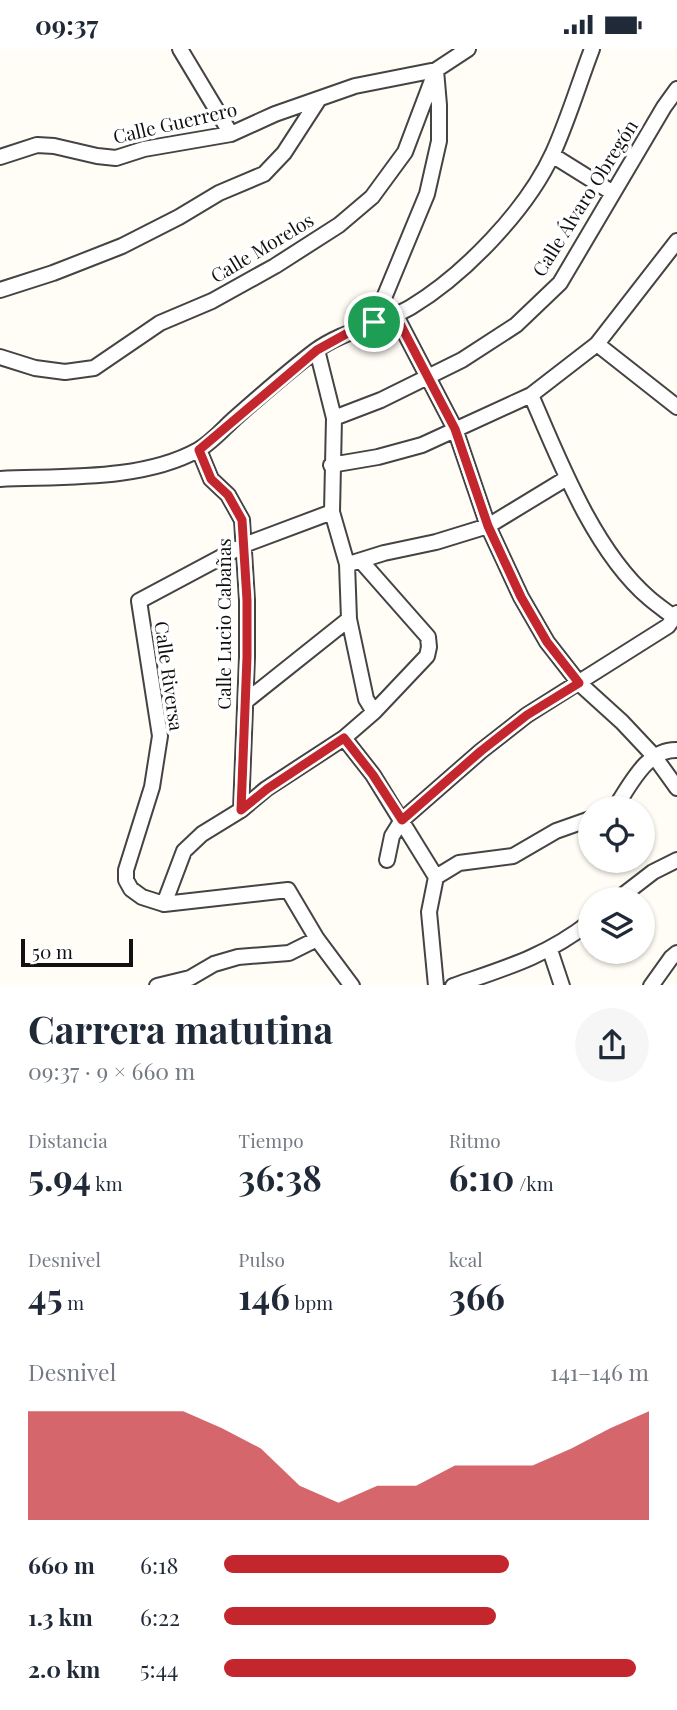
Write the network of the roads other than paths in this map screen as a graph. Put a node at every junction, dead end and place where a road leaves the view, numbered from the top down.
1 (180, 49) edge
2 (468, 49) edge
3 (592, 49) edge
4 (436, 70) junction
5 (677, 89) edge
6 (320, 98) junction
7 (231, 134) junction
8 (552, 155) junction
9 (0, 157) edge
10 (613, 193) junction
11 (677, 241) edge
12 (0, 290) edge
13 (396, 316) junction
14 (374, 322) junction
15 (597, 344) junction
16 (317, 350) junction
17 (0, 357) edge
18 (426, 377) junction
19 (531, 395) junction
20 (677, 407) edge
21 (334, 418) junction
22 (455, 429) junction
23 (199, 450) junction
24 (331, 465) junction
25 (566, 478) junction
26 (0, 479) edge
27 (332, 512) junction
28 (488, 526) junction
29 (244, 545) junction
30 (354, 563) junction
31 (676, 615) edge
32 (349, 619) junction
33 (579, 683) junction
34 (246, 701) junction
35 (374, 712) junction
36 (344, 738) junction
37 (677, 750) edge
38 (654, 756) junction
39 (677, 788) edge
40 (624, 796) edge
41 (241, 810) junction
42 (402, 820) junction
43 (578, 823) edge
44 (387, 860) dead end
45 (677, 860) edge
46 (436, 877) junction
47 (634, 887) edge
48 (164, 904) junction
49 (578, 930) edge
50 (317, 939) junction
51 (550, 950) junction
52 (677, 953) edge
53 (157, 985) edge
54 (352, 985) edge
55 (436, 985) edge
56 (453, 985) edge
57 (562, 985) edge
58 (651, 985) edge

1 - 7 street
2 - 4 street
3 - 8 street
4 - 6 street, Calle Guerrero
4 - 14 street
4 - 17 street, Calle Morelos
5 - 10 street, Calle Álvaro Obregón
6 - 7 street, Calle Guerrero
6 - 12 street
7 - 9 street, Calle Guerrero
8 - 10 street
8 - 13 street
10 - 18 street, Calle Álvaro Obregón
11 - 15 street
13 - 14 street
13 - 18 street
14 - 16 street
15 - 19 street
15 - 20 street
16 - 21 street
16 - 23 street
18 - 21 street, Calle Álvaro Obregón
18 - 22 street
19 - 22 street
19 - 25 street
21 - 24 street
22 - 24 street
22 - 28 street
23 - 26 street
23 - 29 street, Calle Lucio Cabañas
24 - 27 street
25 - 28 street
25 - 31 street
27 - 29 street, Calle Riversa
27 - 30 street
28 - 30 street
28 - 33 street
29 - 34 street, Calle Lucio Cabañas
29 - 48 street, Calle Riversa
30 - 32 street
30 - 35 street
31 - 33 street
32 - 34 street
32 - 35 street
33 - 38 street
33 - 42 street
34 - 41 street, Calle Lucio Cabañas
35 - 36 street
36 - 41 street
36 - 42 street
37 - 38 street
38 - 39 street
38 - 40 street
41 - 48 street
42 - 44 street
42 - 46 street
43 - 46 street
45 - 47 street
46 - 55 street
48 - 50 street
49 - 51 street
50 - 53 street
50 - 54 street
51 - 56 street
51 - 57 street
52 - 58 street

